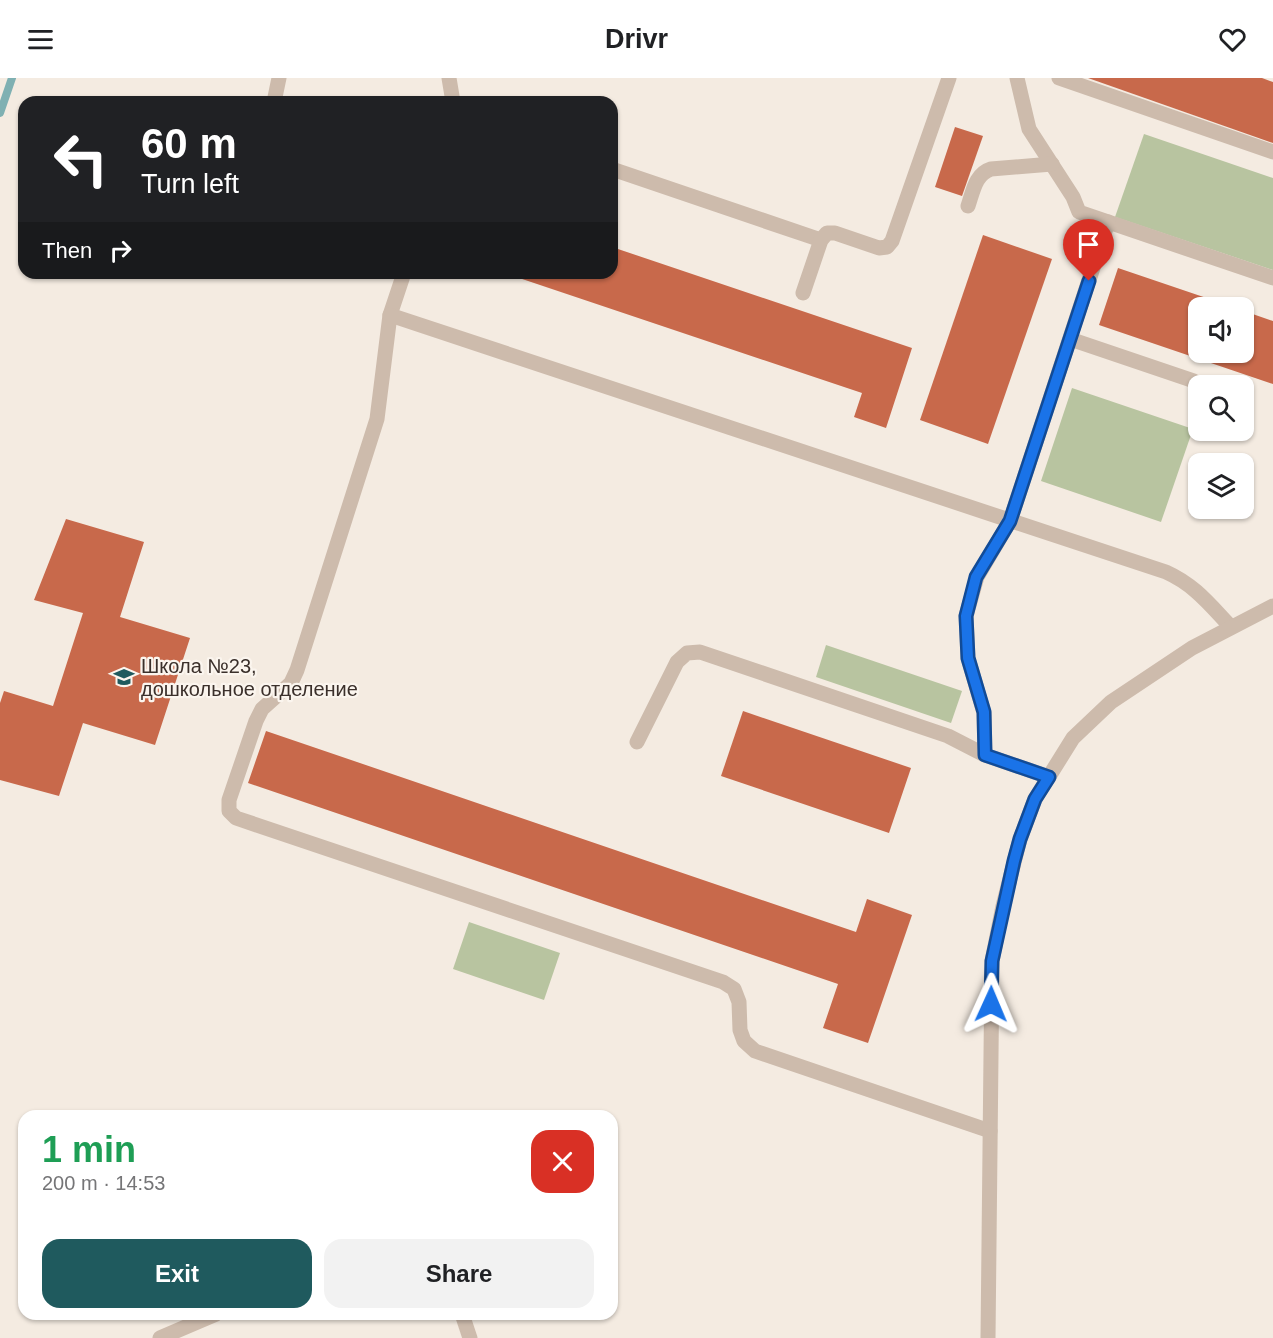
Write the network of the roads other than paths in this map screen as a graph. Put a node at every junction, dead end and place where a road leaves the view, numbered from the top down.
1 (279, 78) edge
2 (448, 78) edge
3 (949, 78) edge
4 (1017, 78) edge
5 (1059, 78) edge
6 (275, 96) edge
7 (452, 96) edge
8 (1273, 152) edge
9 (1052, 164) junction
10 (618, 171) edge
11 (968, 206) dead end
12 (1108, 222) junction
13 (821, 240) junction
14 (1273, 278) edge
15 (402, 279) edge
16 (803, 293) dead end
17 (390, 315) junction
18 (1070, 339) junction
19 (1188, 379) edge
20 (1010, 521) junction
21 (1273, 606) edge
22 (1231, 627) junction
23 (637, 742) dead end
24 (985, 755) junction
25 (1049, 777) junction
26 (990, 1131) junction
27 (202, 1320) edge
28 (464, 1320) edge
29 (160, 1338) edge
30 (470, 1338) edge
31 (988, 1338) edge

1 - 6 street
2 - 7 street
3 - 13 street
4 - 9 street
5 - 8 street
9 - 11 street
9 - 12 street
10 - 13 street
12 - 14 street
12 - 18 street
13 - 16 street
15 - 17 street
17 - 20 street
17 - 26 street
18 - 19 street
18 - 20 street
20 - 22 street
20 - 24 street
21 - 22 street
22 - 25 street
23 - 24 street
24 - 25 street
25 - 26 street
26 - 31 street
27 - 29 street
28 - 30 street

